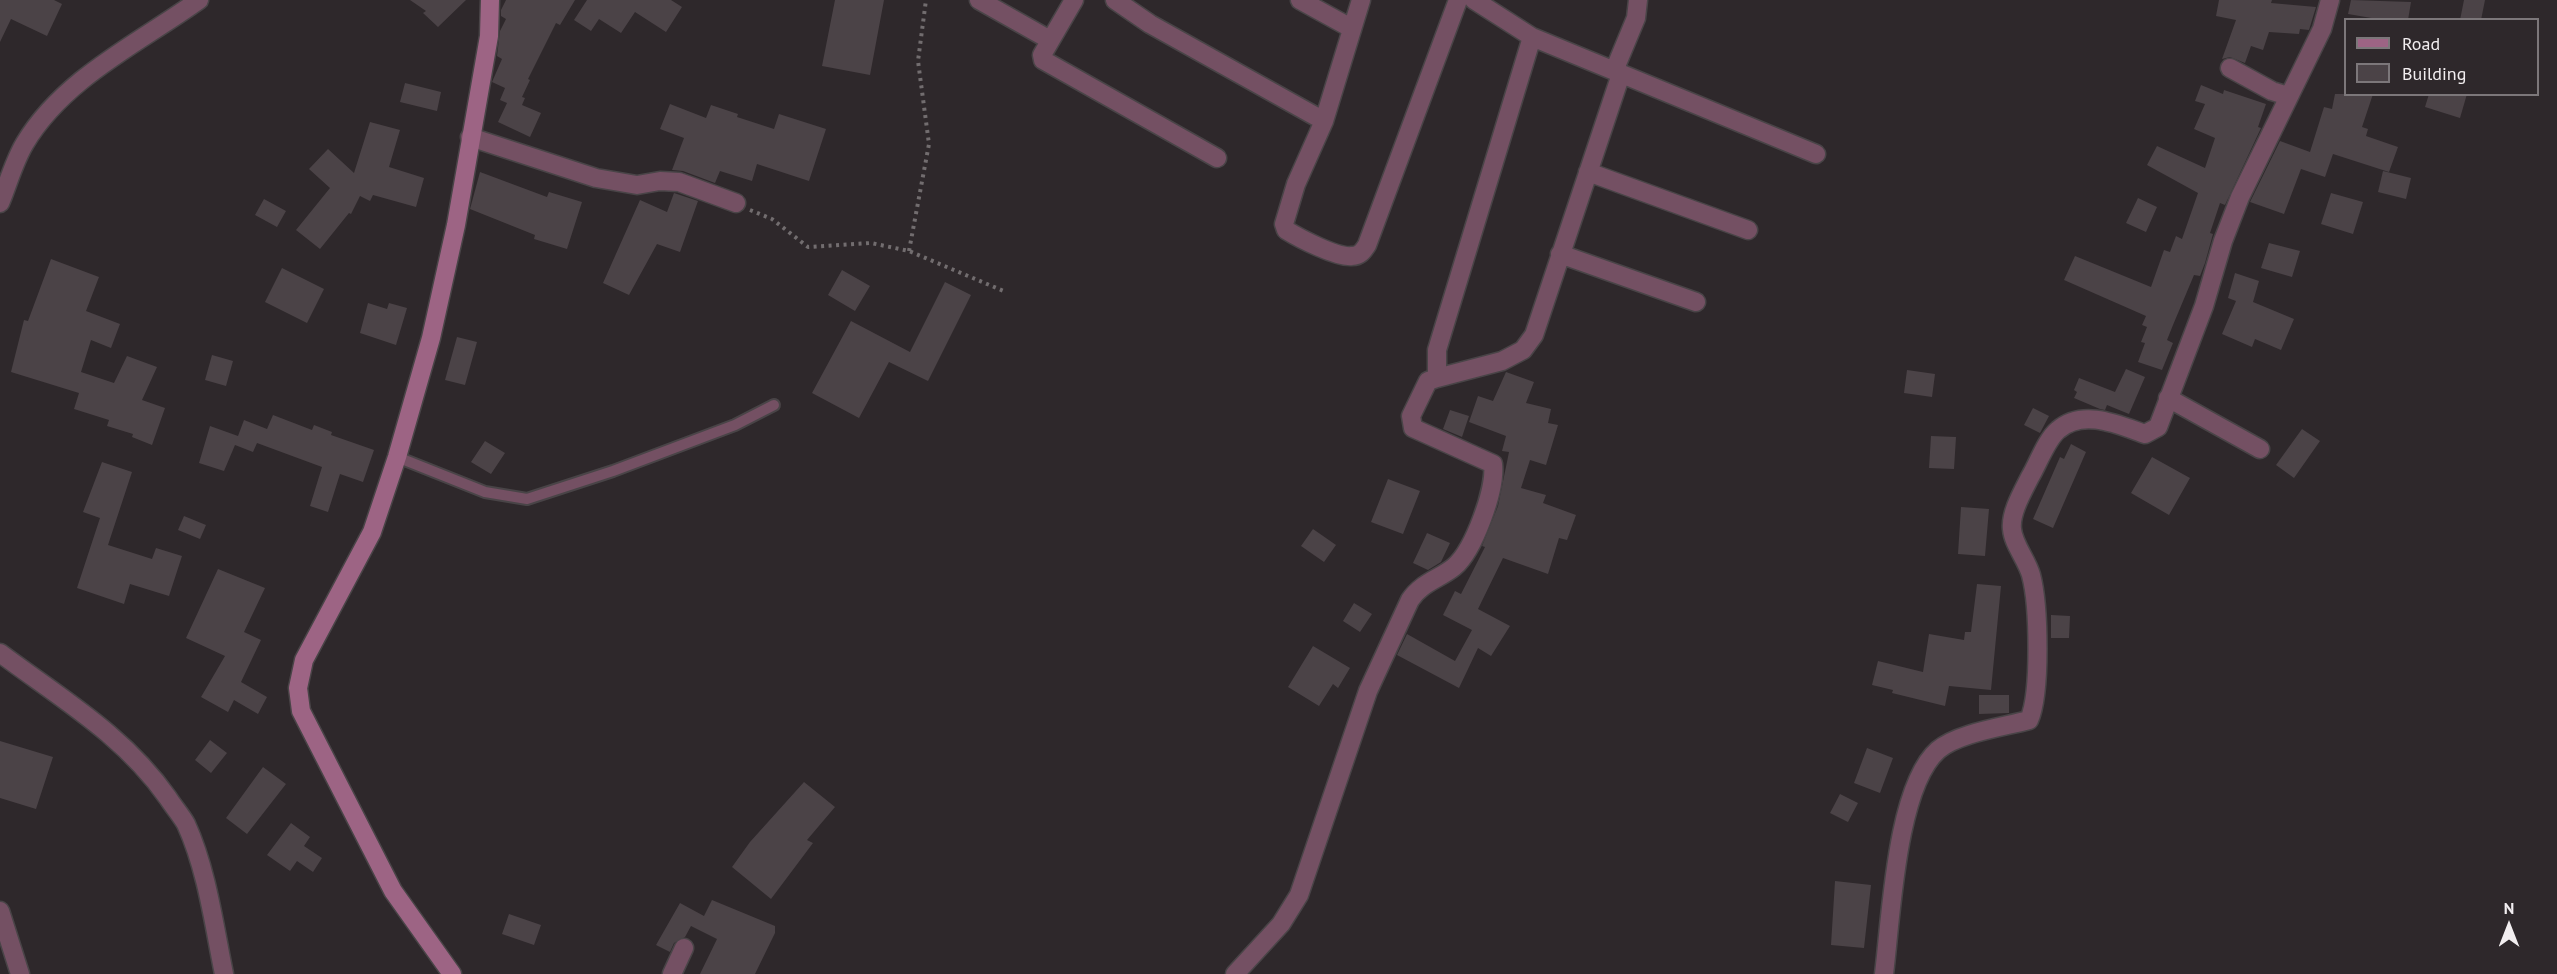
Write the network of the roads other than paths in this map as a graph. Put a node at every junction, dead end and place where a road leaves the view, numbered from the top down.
1 (199, 0) edge
2 (490, 0) edge
3 (979, 0) edge
4 (1074, 0) edge
5 (1115, 0) edge
6 (1300, 0) edge
7 (1361, 0) edge
8 (1458, 0) edge
9 (1474, 0) edge
10 (1638, 0) edge
11 (2330, 0) edge
12 (1351, 28) junction
13 (1532, 37) junction
14 (1050, 40) junction
15 (2230, 68) dead end
16 (1617, 72) junction
17 (2289, 96) junction
18 (1324, 121) junction
19 (470, 136) junction
20 (1816, 154) dead end
21 (1217, 158) dead end
22 (1588, 172) junction
23 (0, 203) edge
24 (736, 203) road end
25 (1748, 230) dead end
26 (1560, 254) junction
27 (1696, 302) dead end
28 (1437, 378) junction
29 (2168, 398) junction
30 (774, 405) dead end
31 (2260, 449) dead end
32 (397, 457) junction
33 (0, 653) edge
34 (0, 911) edge
35 (684, 948) dead end
36 (20, 974) edge
37 (224, 974) edge
38 (452, 974) edge
39 (672, 974) edge
40 (1235, 974) edge
41 (1884, 974) edge

1 - 23 street
2 - 19 street
3 - 14 street
4 - 14 street
5 - 18 street
6 - 12 street
7 - 12 street
8 - 18 street
9 - 13 street
10 - 16 street
11 - 17 street
12 - 18 street
13 - 16 street
13 - 28 street
14 - 21 street
15 - 17 street
16 - 20 street
16 - 22 street
17 - 29 street
19 - 24 street
19 - 32 street
22 - 25 street
22 - 26 street
26 - 27 street
26 - 28 street
28 - 40 street
29 - 31 street
29 - 41 street
30 - 32 lane
32 - 38 street
33 - 37 street
34 - 36 street
35 - 39 street

